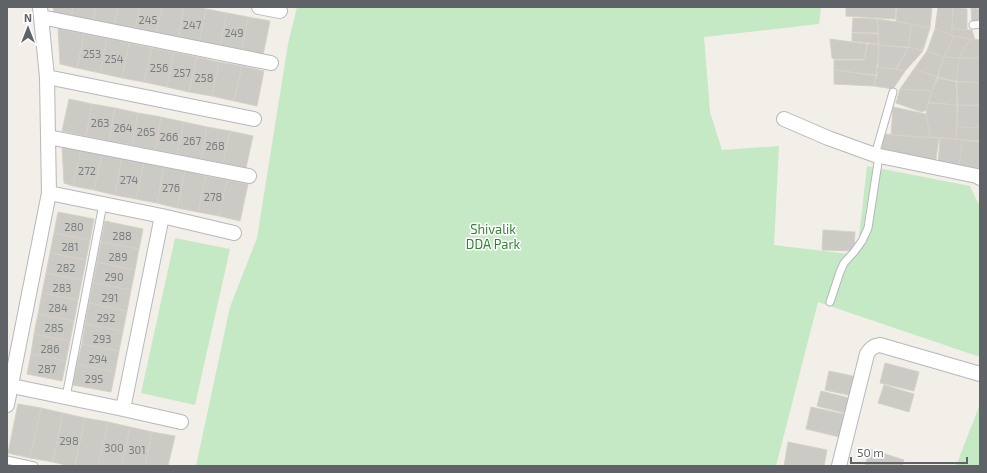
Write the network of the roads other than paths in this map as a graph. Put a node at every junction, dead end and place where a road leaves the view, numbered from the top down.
1 (259, 7) edge
2 (280, 11) dead end
3 (40, 12) edge
4 (271, 63) dead end
5 (47, 77) junction
6 (893, 92) dead end
7 (254, 119) dead end
8 (784, 119) dead end
9 (48, 137) junction
10 (877, 155) junction
11 (250, 176) dead end
12 (980, 178) edge
13 (49, 193) junction
14 (103, 204) junction
15 (162, 216) junction
16 (234, 233) dead end
17 (830, 302) dead end
18 (980, 374) edge
19 (9, 386) edge
20 (66, 397) junction
21 (7, 405) edge
22 (123, 409) junction
23 (181, 422) dead end
24 (7, 460) edge
25 (34, 466) edge
26 (839, 466) edge

1 - 2 street
3 - 4 street
3 - 5 street
5 - 7 street
5 - 9 street
6 - 10 lane
8 - 10 street
9 - 11 street
9 - 13 street
10 - 12 street
10 - 17 lane
13 - 14 street
13 - 19 street
14 - 15 street
14 - 20 lane
15 - 16 street
15 - 22 street
18 - 26 street
19 - 20 street
19 - 21 street
20 - 22 street
22 - 23 street
24 - 25 lane

